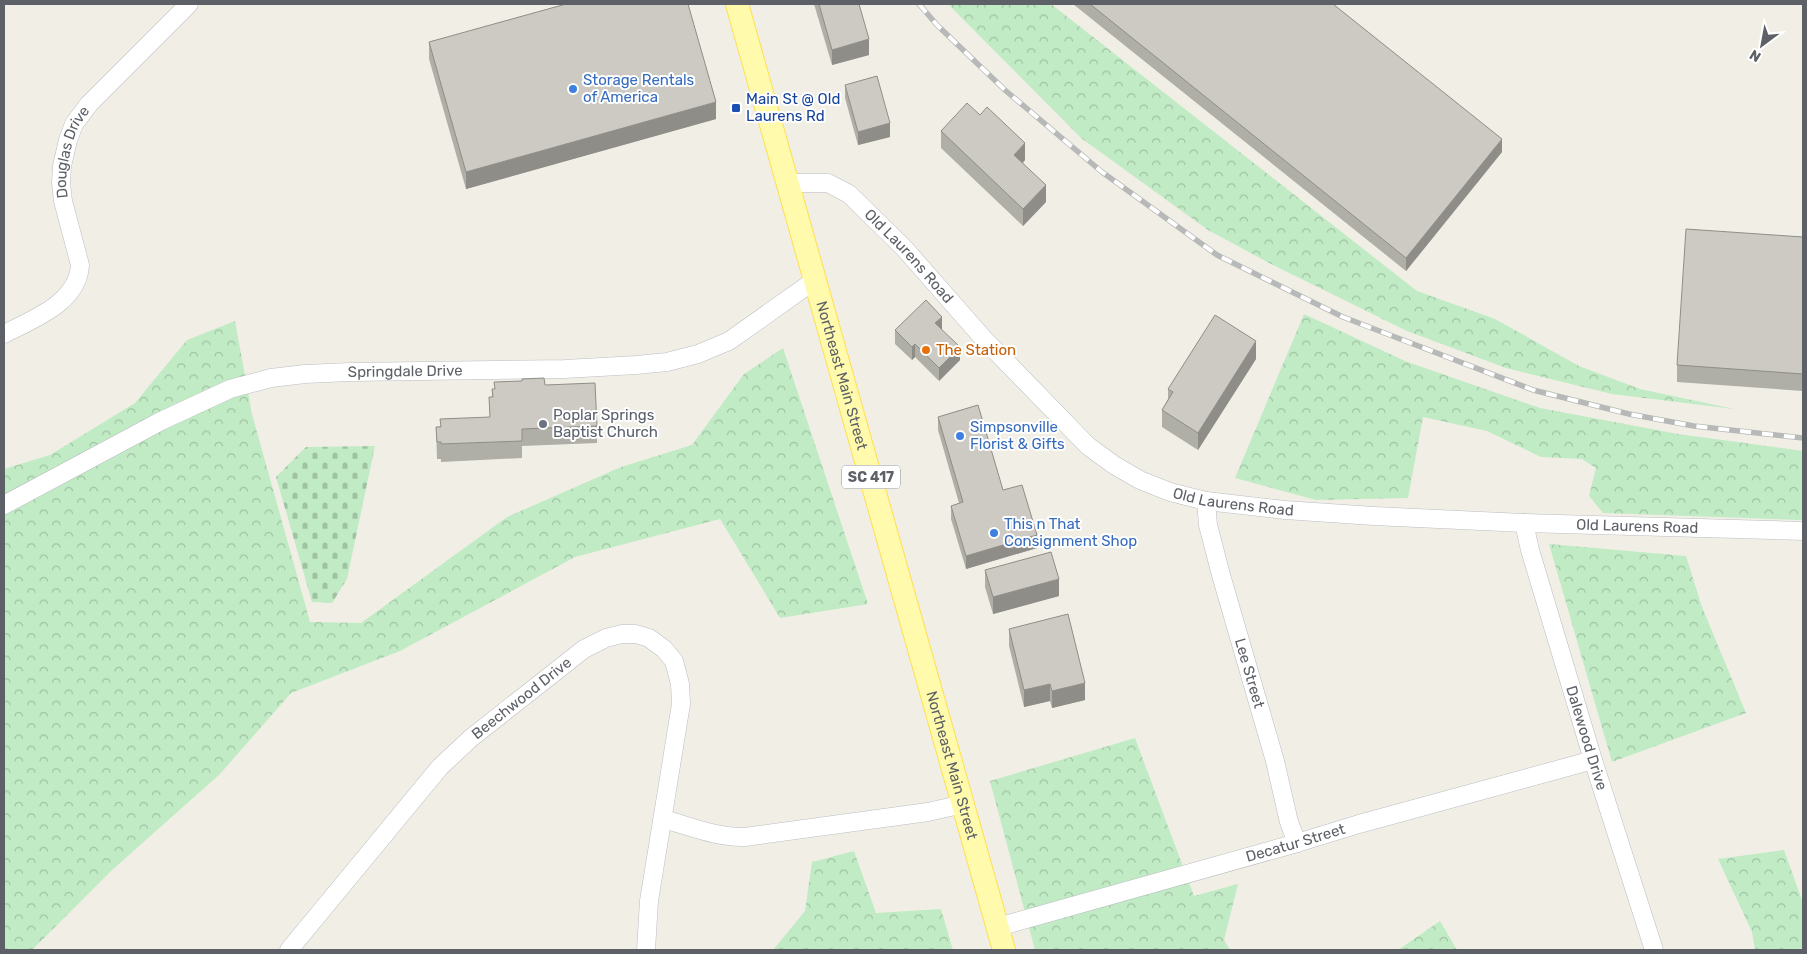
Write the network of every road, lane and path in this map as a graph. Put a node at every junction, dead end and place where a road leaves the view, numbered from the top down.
1 (189, 4) edge
2 (737, 4) edge
3 (787, 183) junction
4 (815, 280) junction
5 (4, 334) edge
6 (1206, 501) junction
7 (4, 505) edge
8 (1524, 523) junction
9 (1803, 531) edge
10 (1593, 760) junction
11 (963, 804) junction
12 (663, 819) junction
13 (1297, 844) junction
14 (998, 927) junction
15 (289, 950) edge
16 (646, 950) edge
17 (1004, 950) edge
18 (1654, 950) edge

1 - 5 street, Douglas Drive
2 - 3 main road, Northeast Main Street / SC 417
3 - 4 main road, Northeast Main Street / SC 417
3 - 6 street, Old Laurens Road
4 - 7 street, Springdale Drive
4 - 11 main road, Northeast Main Street / SC 417
6 - 8 street, Old Laurens Road
6 - 13 street, Lee Street
8 - 9 street, Old Laurens Road
8 - 10 street, Dalewood Drive
10 - 13 street, Decatur Street
10 - 18 street, Dalewood Drive
11 - 12 street
11 - 14 main road, Northeast Main Street / SC 417
12 - 15 street, Beechwood Drive
12 - 16 street, Beechwood Drive
13 - 14 street, Decatur Street
14 - 17 main road, Northeast Main Street / SC 417

